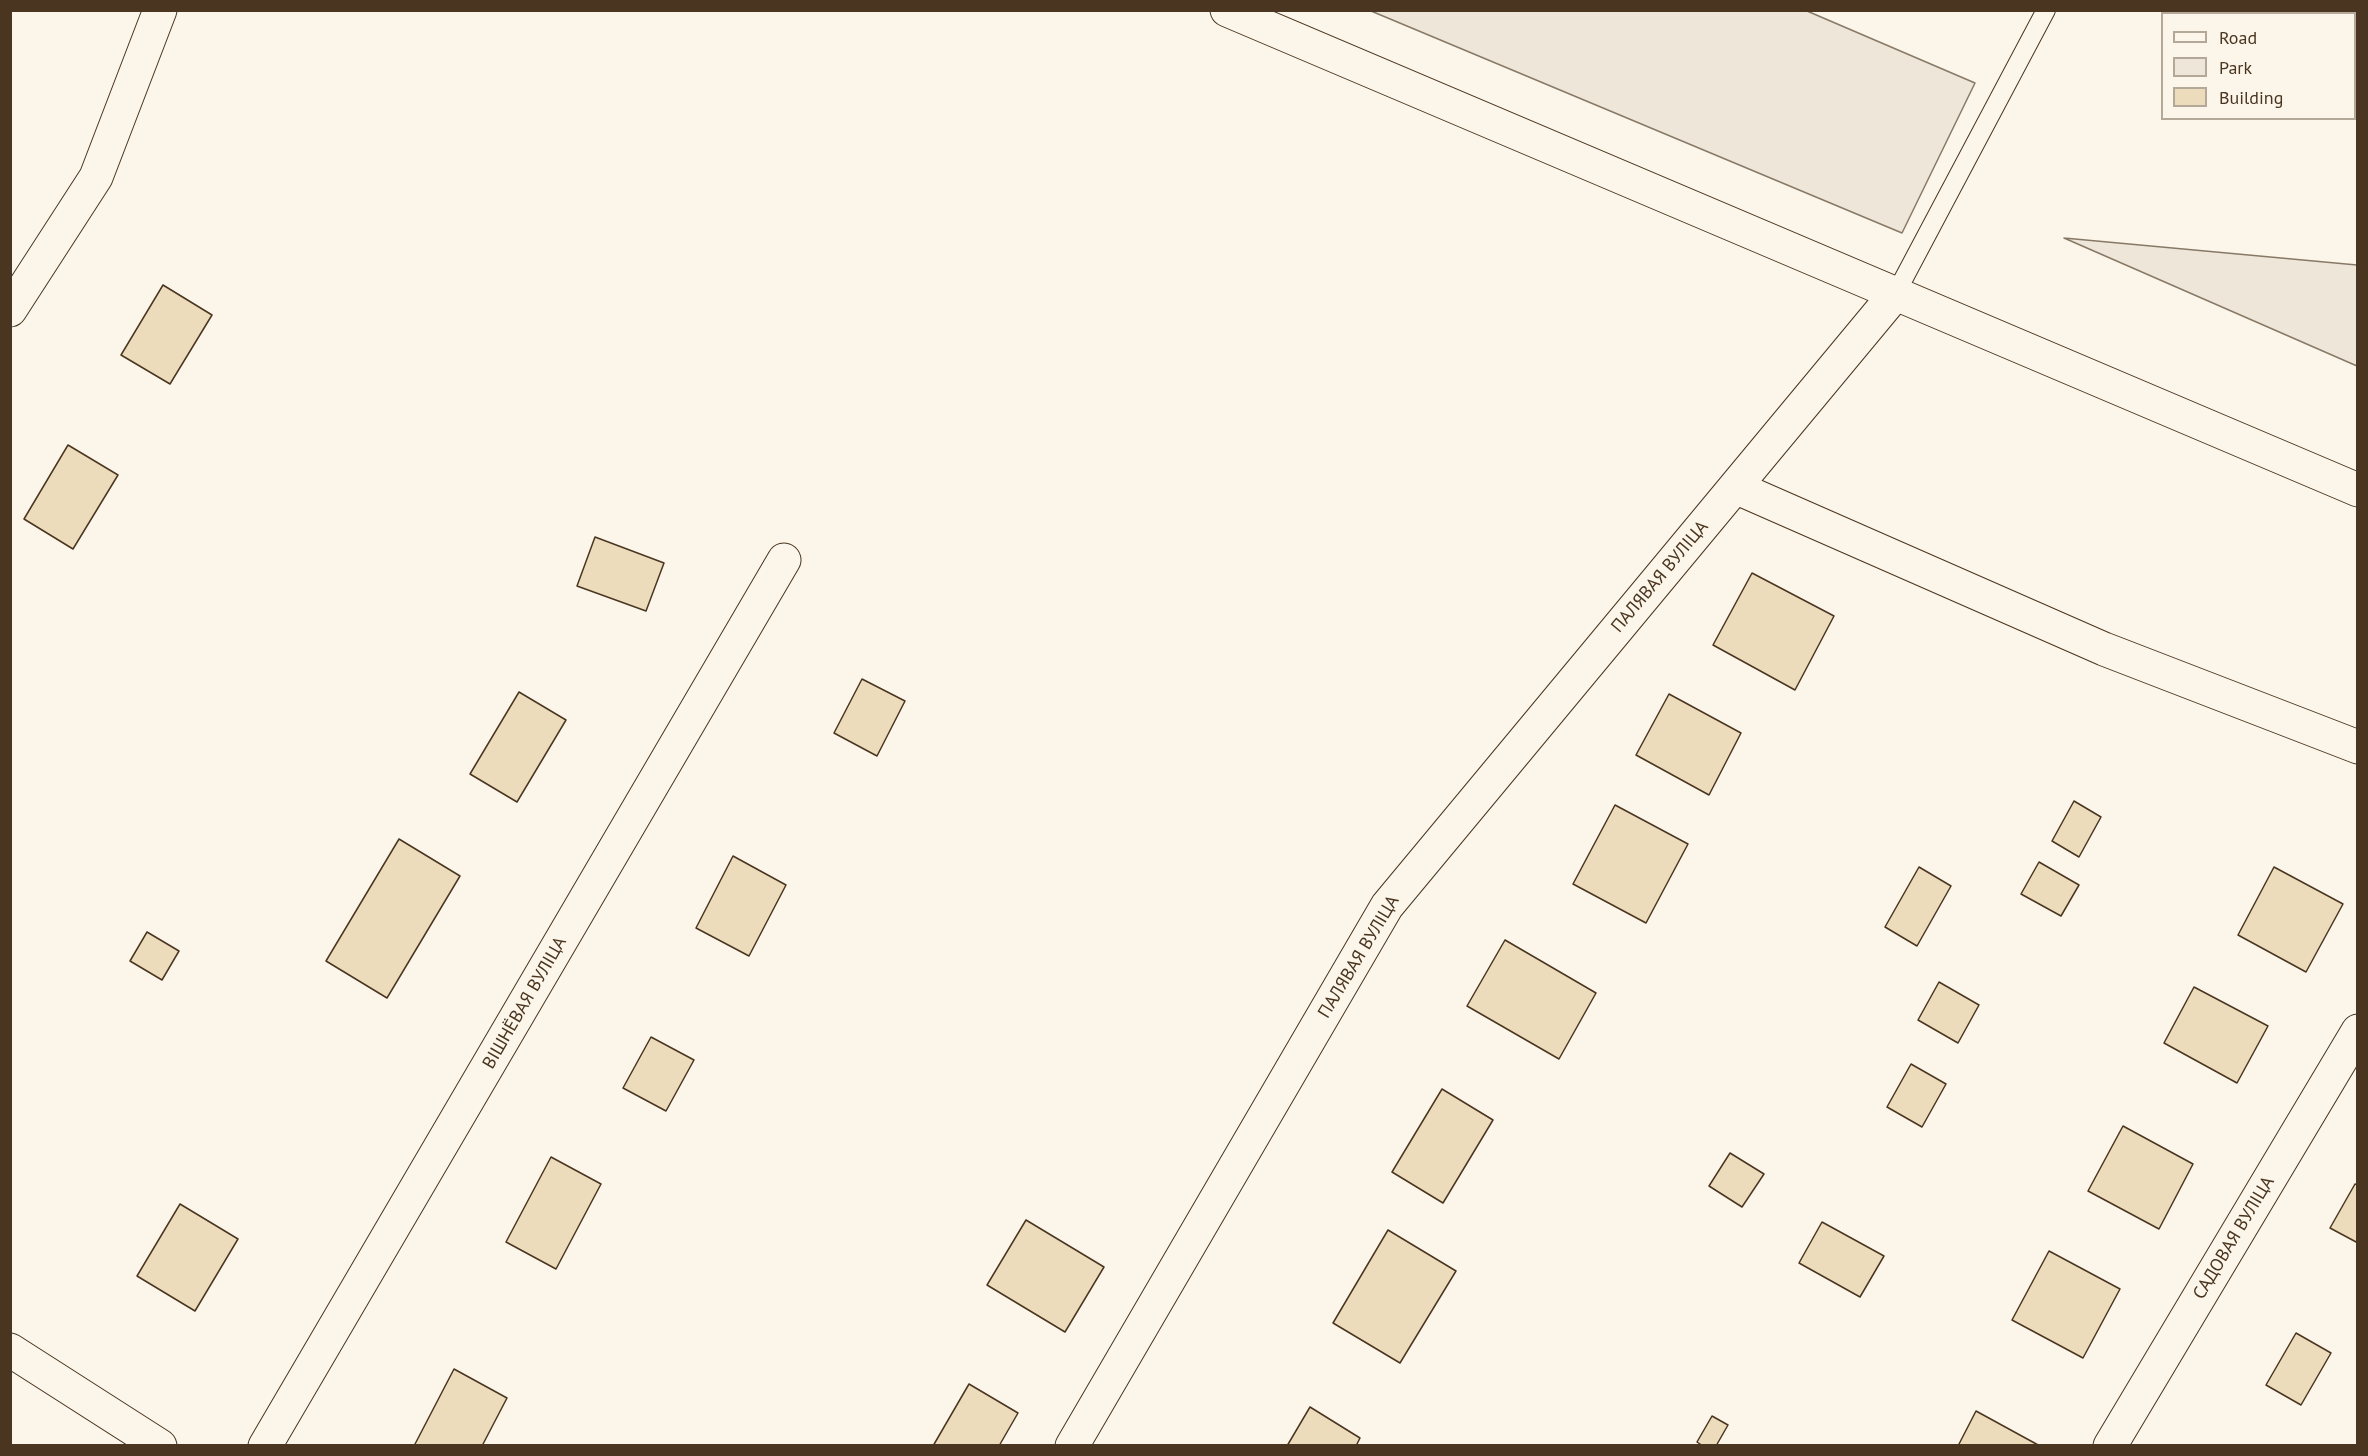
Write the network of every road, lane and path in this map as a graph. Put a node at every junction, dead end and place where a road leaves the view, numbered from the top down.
1 (160, 10) edge
2 (1227, 10) edge
3 (2046, 10) edge
4 (1896, 293) junction
5 (10, 310) edge
6 (1735, 487) junction
7 (2358, 490) edge
8 (784, 560) dead end
9 (2358, 747) edge
10 (2358, 1031) edge
11 (10, 1350) edge
12 (160, 1446) edge
13 (266, 1446) edge
14 (1072, 1446) edge
15 (2110, 1446) edge

1 - 5 street
2 - 4 street
3 - 4 lane
4 - 6 street, ПАЛЯВАЯ ВУЛІЦА
4 - 7 street
6 - 9 street
6 - 14 street, ПАЛЯВАЯ ВУЛІЦА
8 - 13 street, ВІШНЁВАЯ ВУЛІЦА
10 - 15 street, САДОВАЯ ВУЛІЦА
11 - 12 street

